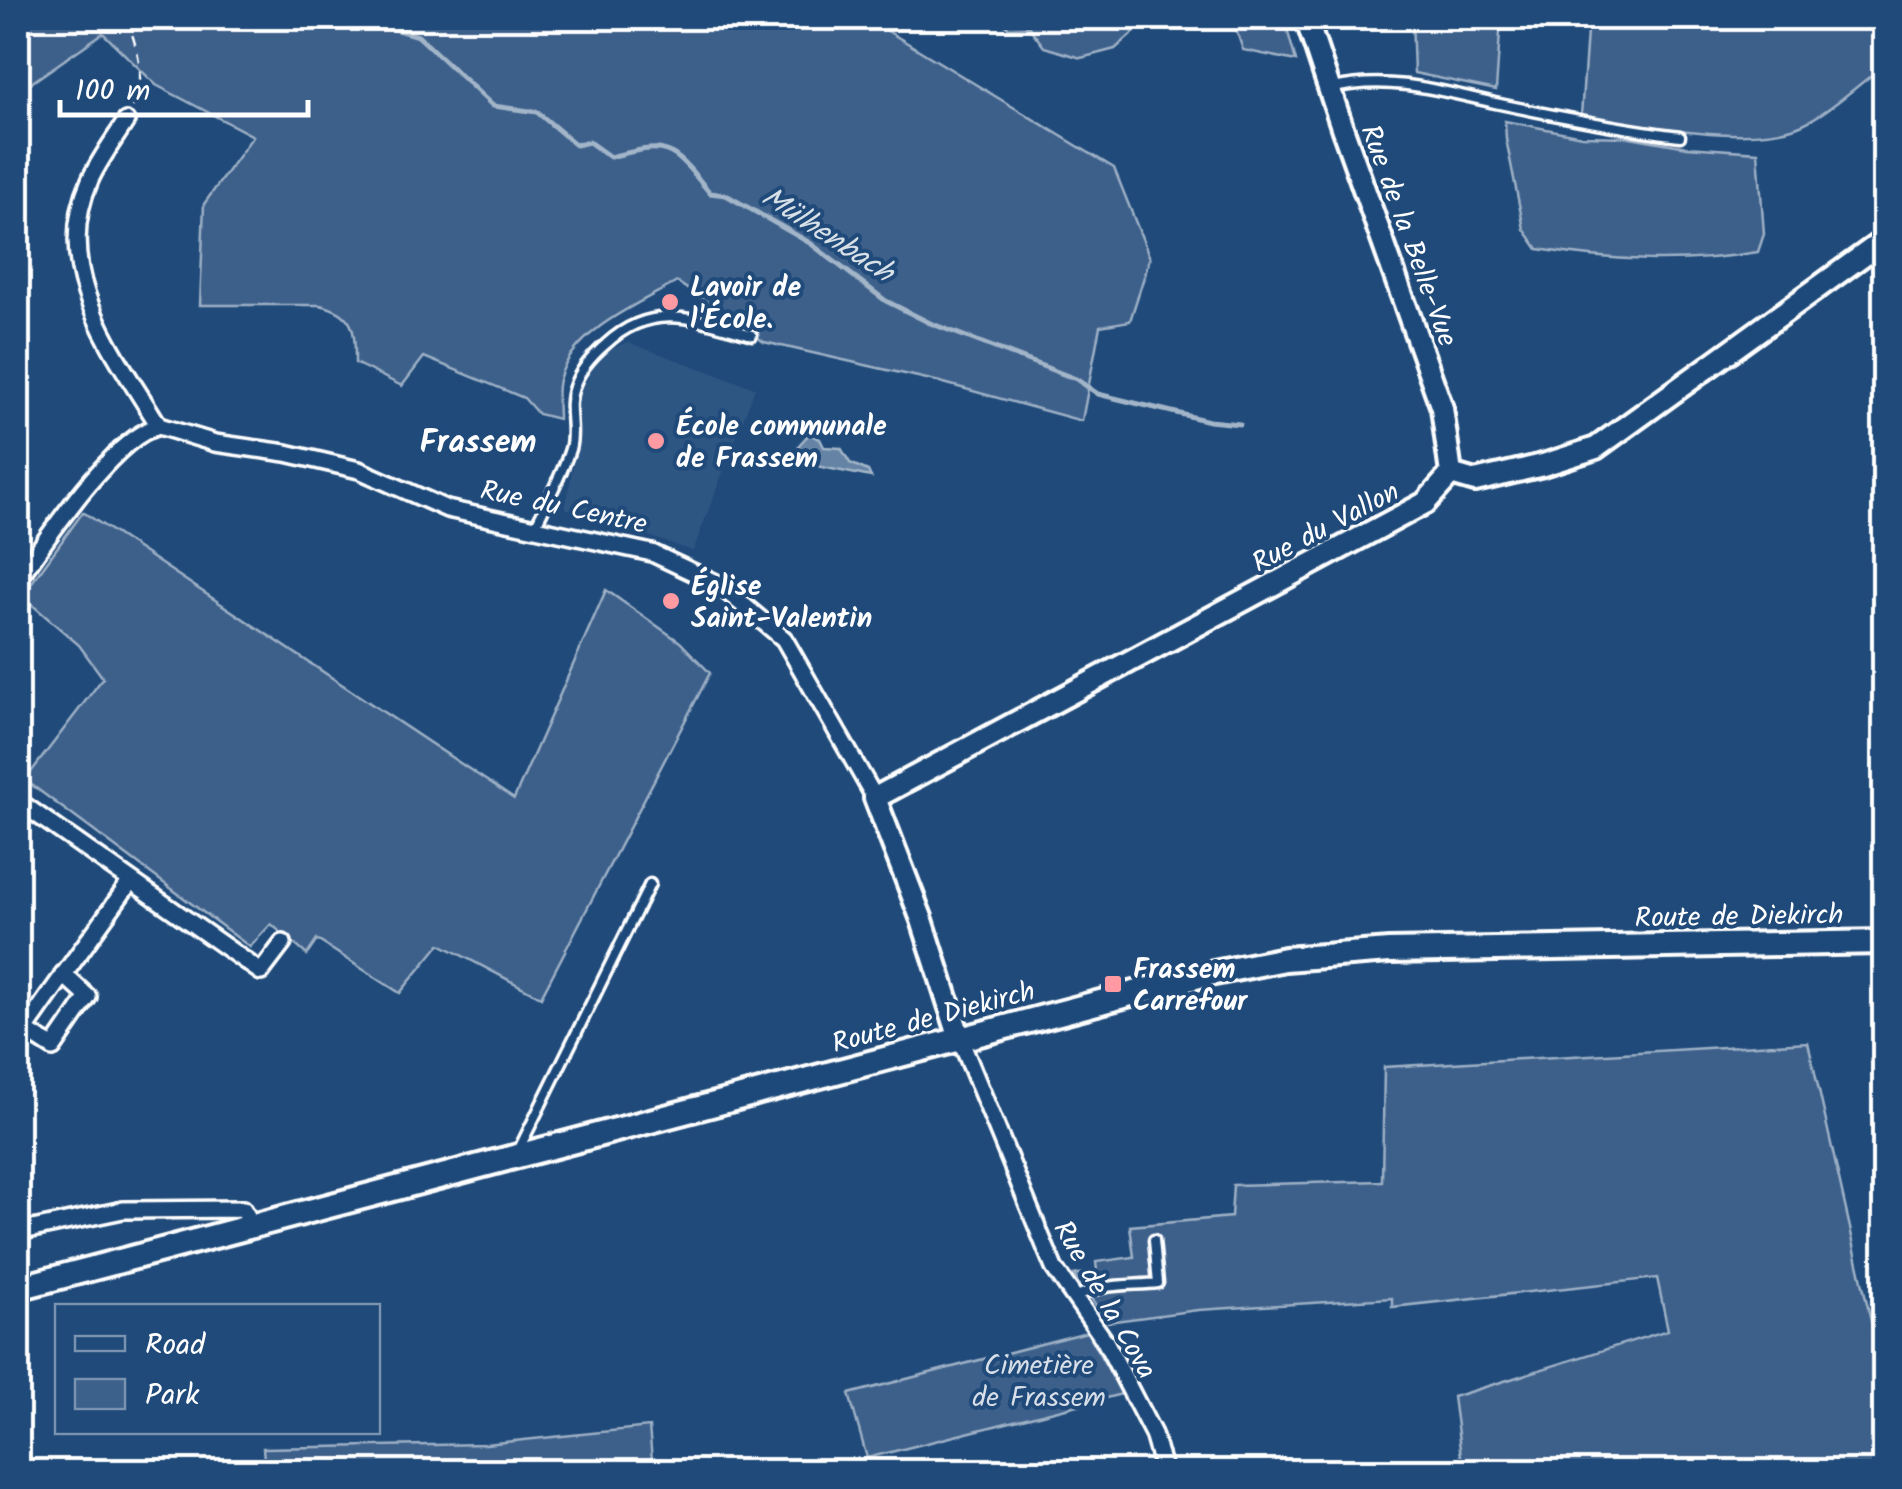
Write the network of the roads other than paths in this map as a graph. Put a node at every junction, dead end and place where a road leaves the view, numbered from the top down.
1 (1306, 18) edge
2 (1329, 89) junction
3 (126, 121) road end
4 (1680, 136) dead end
5 (1884, 240) edge
6 (752, 335) dead end
7 (159, 426) junction
8 (1451, 474) junction
9 (535, 527) junction
10 (18, 579) edge
11 (875, 798) junction
12 (18, 801) edge
13 (130, 882) junction
14 (650, 884) dead end
15 (1884, 942) edge
16 (283, 943) dead end
17 (63, 974) junction
18 (960, 1040) junction
19 (515, 1158) junction
20 (253, 1226) junction
21 (18, 1232) edge
22 (1154, 1240) dead end
23 (18, 1288) edge
24 (1075, 1298) junction
25 (1164, 1472) edge

1 - 2 street, Rue de la Belle-Vue
2 - 4 lane
2 - 8 street, Rue de la Belle-Vue
3 - 7 street
5 - 8 street
6 - 9 lane
7 - 9 street, Rue du Centre
7 - 10 street
8 - 11 street, Rue du Vallon
9 - 11 street, Rue du Centre
11 - 18 street, Rue du Centre
12 - 13 street
13 - 16 street
13 - 17 street
14 - 19 lane
15 - 18 main road, Route de Diekirch
17 - 17 street
18 - 19 main road, Route de Diekirch
18 - 24 street, Rue de la Cova
19 - 20 main road, Route de Diekirch
20 - 21 street
20 - 23 main road, Route de Diekirch
22 - 24 lane
24 - 25 street, Rue de la Cova

